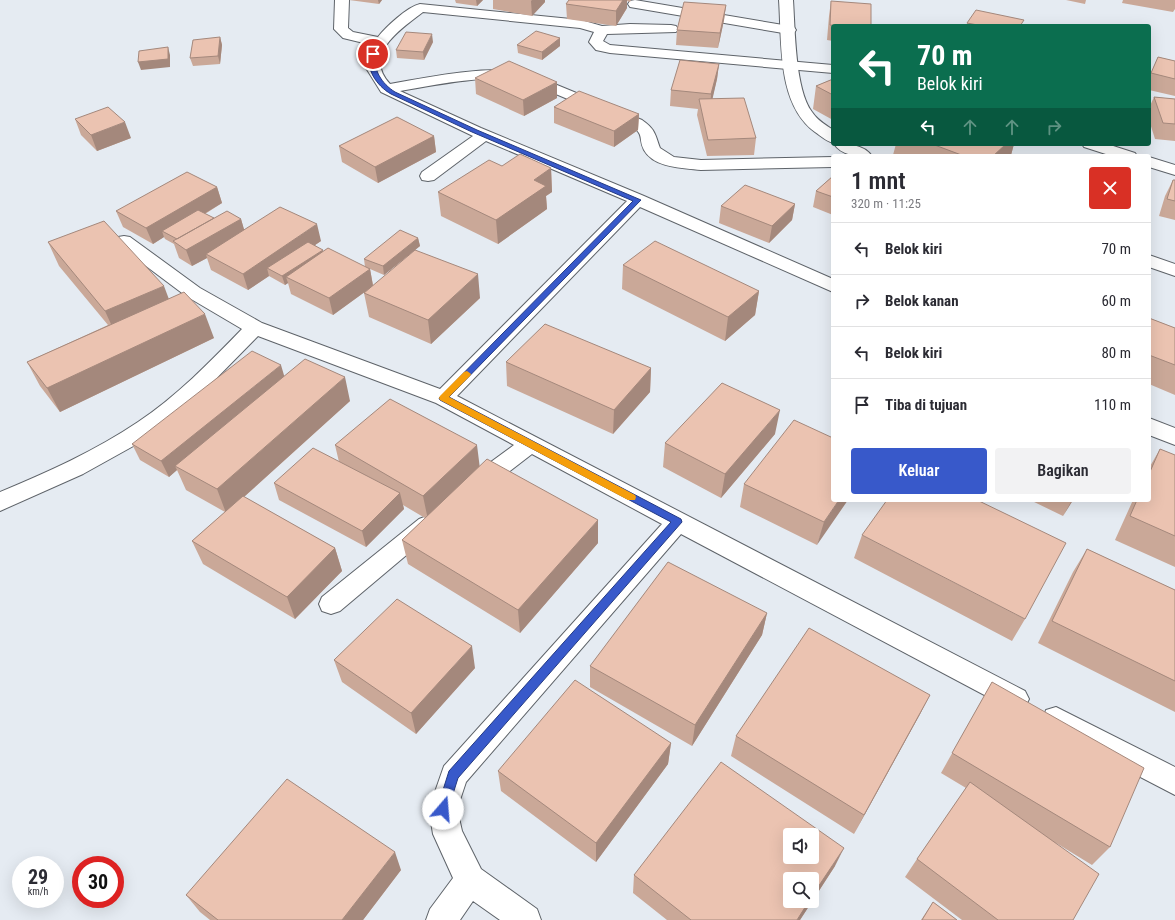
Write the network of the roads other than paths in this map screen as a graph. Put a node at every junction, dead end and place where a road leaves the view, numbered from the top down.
1 (342, 0) edge
2 (786, 0) edge
3 (635, 4) dead end
4 (671, 29) dead end
5 (602, 30) junction
6 (789, 30) junction
7 (380, 42) junction
8 (792, 66) junction
9 (831, 69) edge
10 (386, 89) junction
11 (485, 135) junction
12 (831, 137) edge
13 (846, 146) edge
14 (1096, 146) edge
15 (860, 154) edge
16 (1122, 154) edge
17 (831, 162) edge
18 (1151, 163) edge
19 (1175, 170) edge
20 (428, 176) dead end
21 (638, 200) junction
22 (124, 241) edge
23 (1151, 262) edge
24 (1175, 270) edge
25 (831, 285) edge
26 (255, 328) junction
27 (443, 398) junction
28 (1151, 427) edge
29 (1175, 437) edge
30 (530, 444) junction
31 (459, 499) edge
32 (0, 502) edge
33 (440, 514) edge
34 (678, 522) junction
35 (330, 604) dead end
36 (1175, 782) edge
37 (470, 880) junction
38 (441, 920) edge
39 (526, 920) edge

1 - 7 street
2 - 6 street
3 - 6 street
4 - 5 street
5 - 7 street
5 - 8 street
6 - 8 street
7 - 10 street
8 - 9 street
8 - 12 street
10 - 11 street
10 - 17 street
11 - 20 street
11 - 21 street
13 - 15 street
14 - 16 street
18 - 19 street
21 - 25 street
21 - 27 street
22 - 26 street
23 - 24 street
26 - 27 street
26 - 32 street
27 - 30 street
28 - 29 street
30 - 31 street
30 - 34 street
33 - 35 street
34 - 36 street
34 - 37 street
37 - 38 street
37 - 39 street

